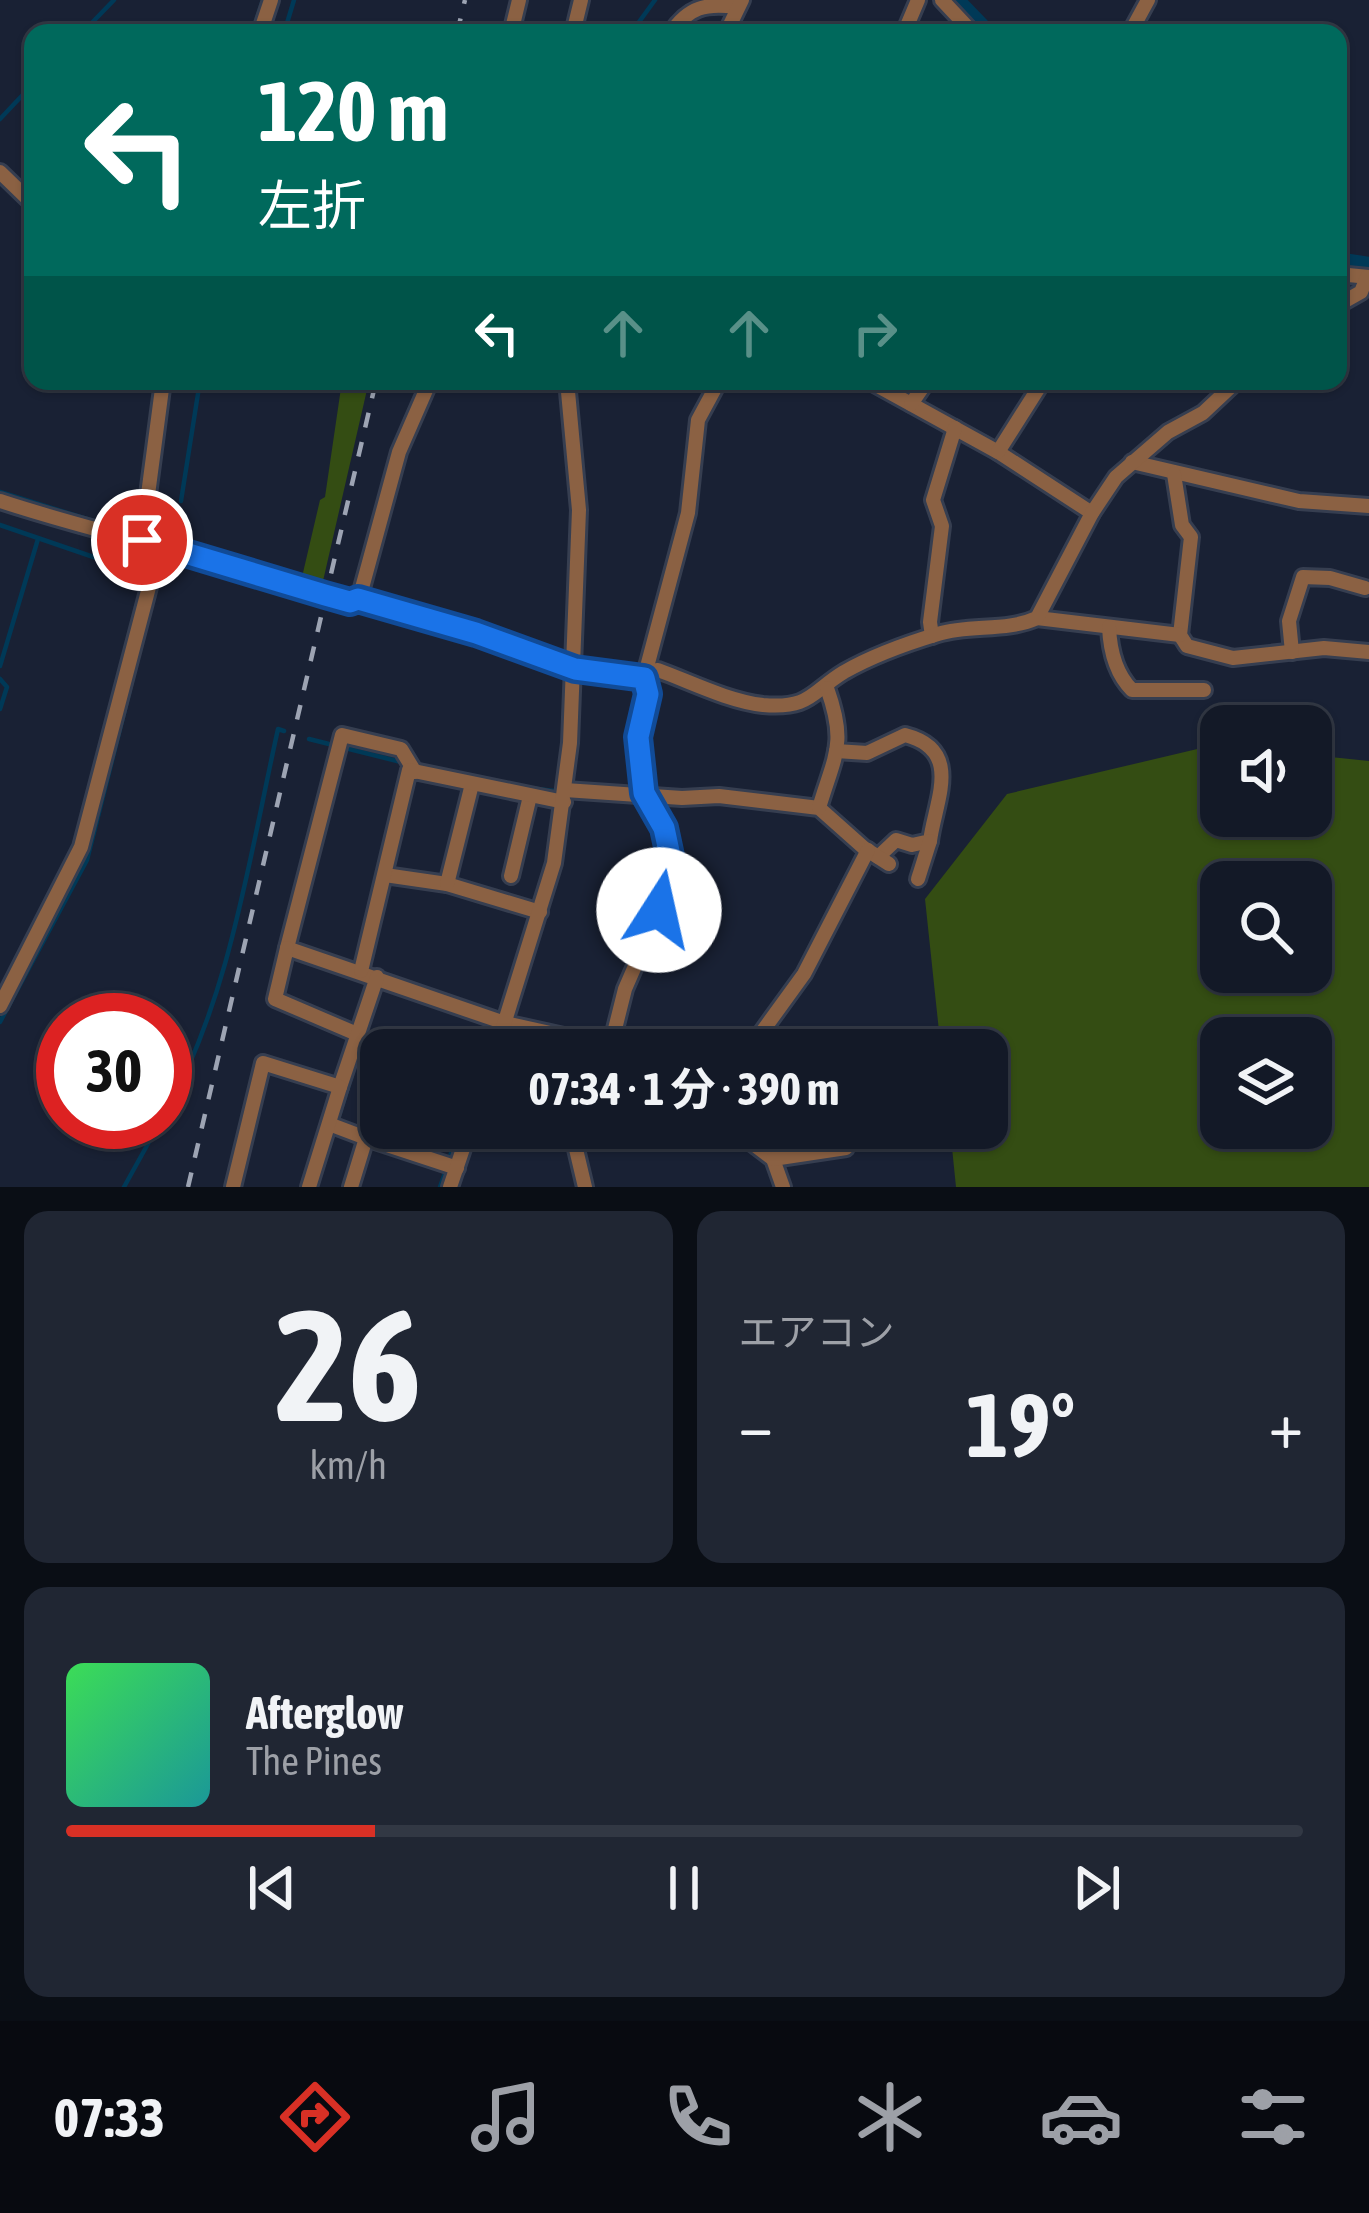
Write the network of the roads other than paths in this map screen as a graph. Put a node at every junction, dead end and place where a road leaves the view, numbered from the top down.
1 (942, 0) edge
2 (739, 4) edge
3 (678, 24) edge
4 (965, 24) edge
5 (0, 172) edge
6 (24, 195) edge
7 (1368, 277) edge
8 (1347, 300) edge
9 (162, 390) edge
10 (426, 390) edge
11 (567, 390) edge
12 (714, 390) edge
13 (885, 390) edge
14 (921, 390) edge
15 (1036, 390) edge
16 (1225, 390) edge
17 (911, 404) junction
18 (955, 428) junction
19 (998, 452) junction
20 (1132, 462) junction
21 (1174, 474) junction
22 (0, 501) edge
23 (1369, 506) edge
24 (1092, 513) junction
25 (142, 540) junction
26 (160, 545) junction
27 (1365, 588) dead end
28 (358, 599) junction
29 (1037, 618) junction
30 (1109, 627) junction
31 (1180, 635) junction
32 (932, 636) junction
33 (1292, 652) junction
34 (1369, 652) edge
35 (575, 669) junction
36 (645, 675) junction
37 (826, 688) junction
38 (1204, 690) dead end
39 (836, 752) junction
40 (413, 766) junction
41 (472, 784) junction
42 (644, 793) junction
43 (530, 796) junction
44 (564, 796) junction
45 (818, 808) junction
46 (930, 841) junction
47 (879, 857) junction
48 (385, 875) junction
49 (511, 876) dead end
50 (918, 879) dead end
51 (447, 884) junction
52 (540, 912) junction
53 (287, 948) junction
54 (369, 974) junction
55 (0, 1006) edge
56 (505, 1022) junction
57 (503, 1029) edge
58 (523, 1029) edge
59 (621, 1029) edge
60 (764, 1029) edge
61 (357, 1034) junction
62 (340, 1087) junction
63 (334, 1126) junction
64 (360, 1136) edge
65 (363, 1149) edge
66 (399, 1149) edge
67 (459, 1149) edge
68 (576, 1149) edge
69 (760, 1149) edge
70 (839, 1149) edge
71 (773, 1159) junction
72 (450, 1166) junction
73 (233, 1187) edge
74 (309, 1187) edge
75 (351, 1187) edge
76 (450, 1187) edge
77 (585, 1187) edge
78 (783, 1187) edge

1 - 4 street
2 - 3 street
5 - 6 street
7 - 8 street
9 - 25 street
10 - 28 street
11 - 35 street
12 - 36 street
13 - 17 street
14 - 17 street
15 - 19 street
16 - 20 street
17 - 18 street
18 - 19 street
18 - 32 street
19 - 24 street
20 - 21 street
20 - 24 street
21 - 23 street
21 - 31 street
22 - 25 street
24 - 29 street
25 - 26 street
26 - 28 street
26 - 55 street
27 - 33 street
28 - 35 street
29 - 30 street
29 - 32 street
30 - 31 street
30 - 38 street
31 - 33 street
32 - 37 street
33 - 34 street
35 - 36 street
35 - 44 street
36 - 37 street
36 - 42 street
37 - 39 street
39 - 45 street
39 - 46 street
40 - 41 street
40 - 48 street
40 - 53 street
41 - 43 street
41 - 51 street
42 - 44 street
42 - 45 street
42 - 59 street
43 - 44 street
43 - 49 street
44 - 52 street
45 - 47 street
46 - 47 street
46 - 50 street
47 - 60 street
48 - 51 street
48 - 54 street
51 - 52 street
52 - 56 street
53 - 54 street
53 - 61 street
54 - 56 street
54 - 61 street
56 - 57 street
56 - 58 street
61 - 62 street
62 - 63 street
62 - 73 street
63 - 64 street
63 - 74 street
65 - 75 street
66 - 72 street
67 - 72 street
68 - 77 street
69 - 71 street
70 - 71 street
71 - 78 street
72 - 76 street

